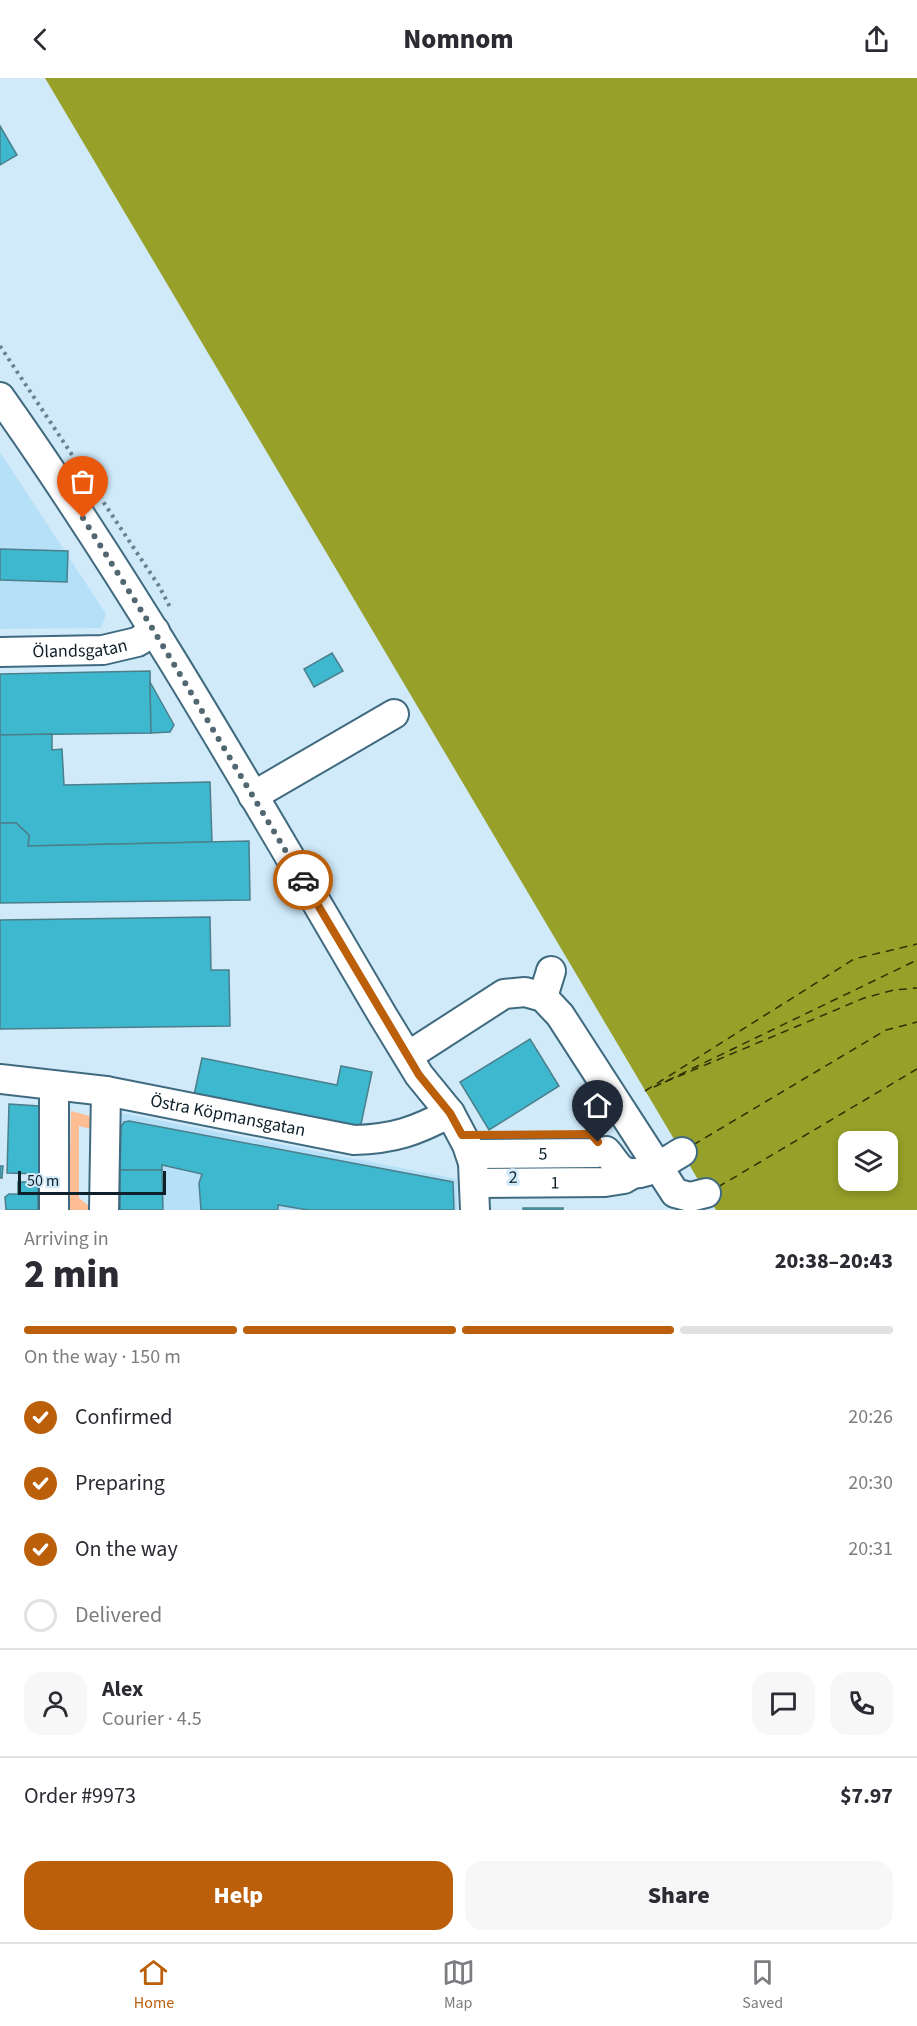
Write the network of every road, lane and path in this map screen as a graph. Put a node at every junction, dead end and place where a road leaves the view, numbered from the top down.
1 (0, 397) edge
2 (154, 631) junction
3 (0, 652) edge
4 (394, 714) dead end
5 (253, 796) junction
6 (408, 1056) junction
7 (0, 1079) edge
8 (54, 1086) junction
9 (106, 1091) junction
10 (628, 1159) junction
11 (469, 1161) edge
12 (706, 1193) dead end
13 (54, 1210) edge
14 (104, 1210) edge

1 - 2 street
2 - 3 street, Ölandsgatan
2 - 5 street
4 - 5 street
5 - 6 street
6 - 10 street
6 - 11 street
7 - 8 street, Östra Köpmansgatan
8 - 9 street, Östra Köpmansgatan
8 - 13 street
9 - 11 street, Östra Köpmansgatan
9 - 14 street
10 - 11 street, 2
10 - 11 street
10 - 12 street

